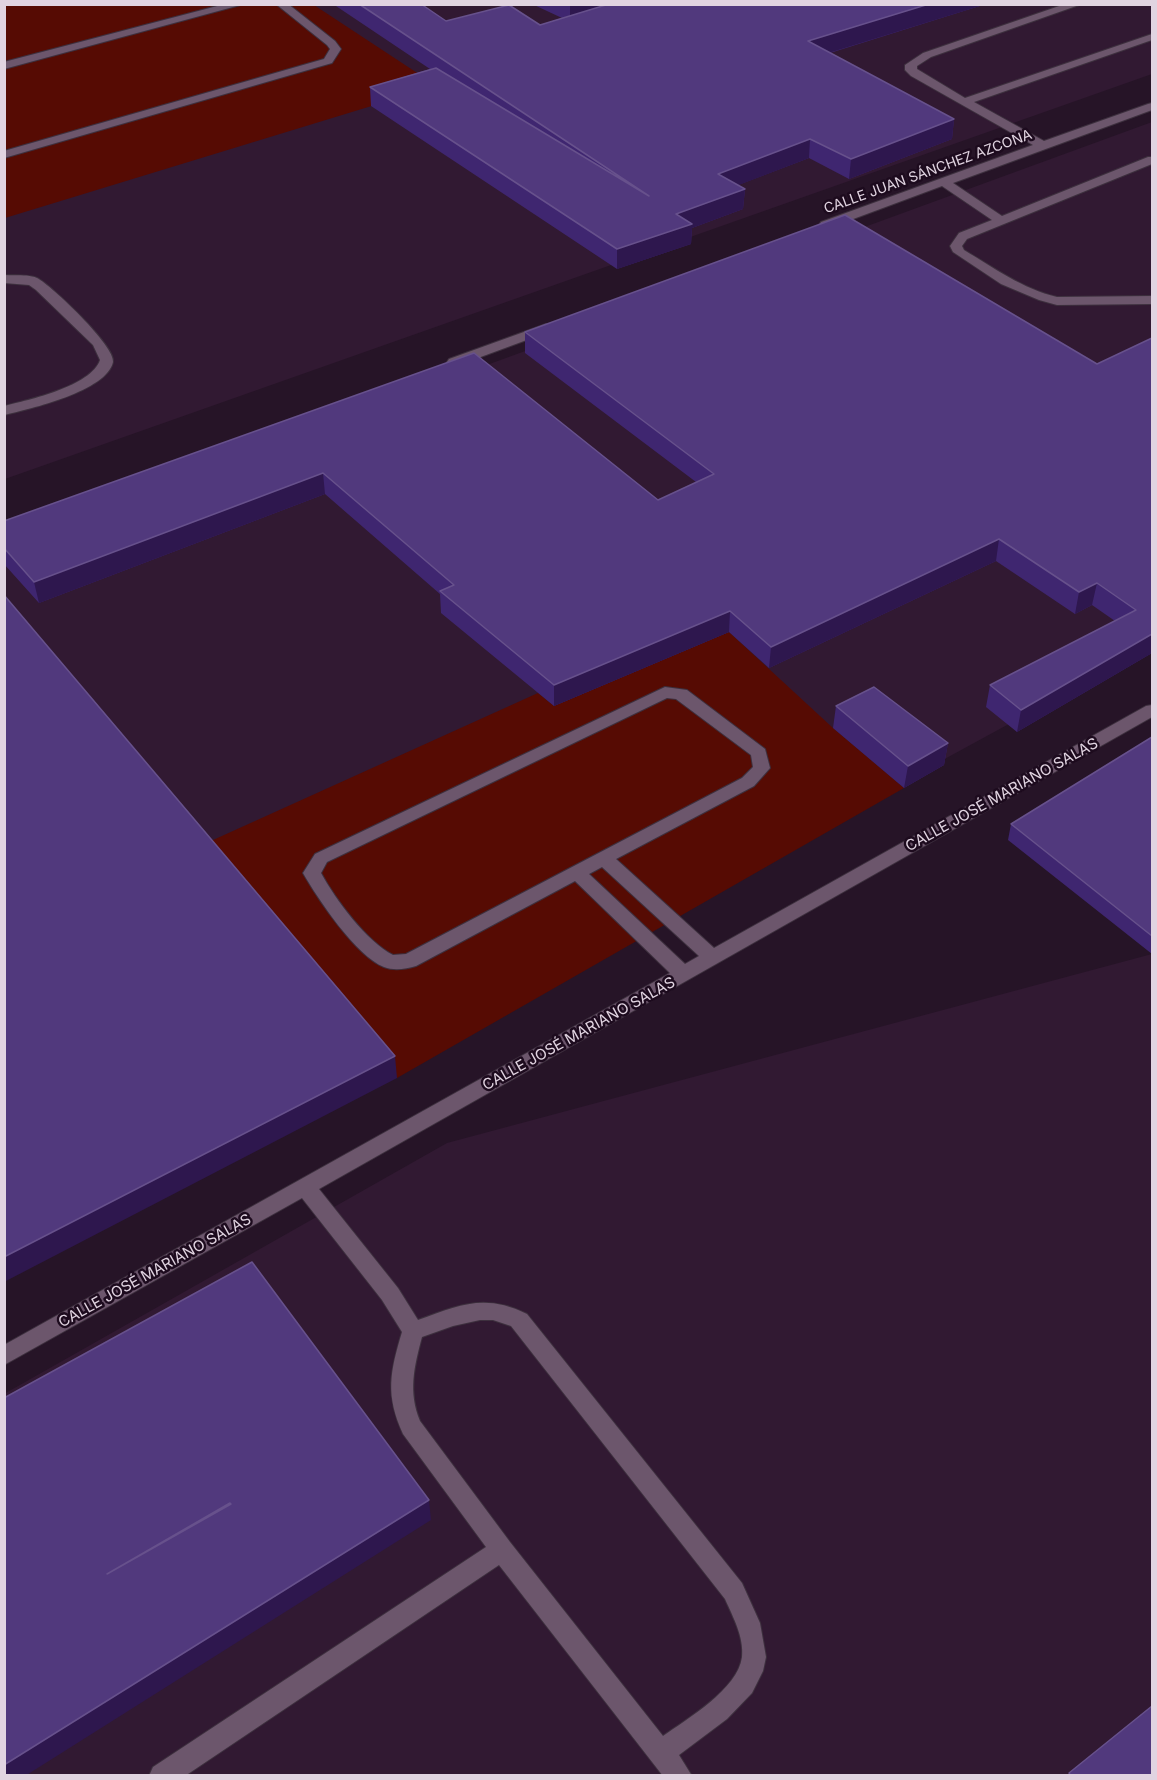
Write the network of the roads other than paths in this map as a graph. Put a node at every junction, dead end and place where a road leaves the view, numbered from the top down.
1 (239, 4) edge
2 (281, 4) edge
3 (1077, 4) edge
4 (1152, 37) edge
5 (4, 66) edge
6 (964, 102) junction
7 (1152, 106) edge
8 (1043, 146) junction
9 (4, 155) edge
10 (1152, 160) edge
11 (944, 182) junction
12 (1000, 220) junction
13 (812, 231) edge
14 (4, 279) edge
15 (1152, 300) edge
16 (558, 324) edge
17 (436, 369) edge
18 (4, 411) edge
19 (1152, 711) edge
20 (605, 859) junction
21 (577, 873) junction
22 (712, 957) junction
23 (684, 975) junction
24 (306, 1187) junction
25 (413, 1331) junction
26 (4, 1356) edge
27 (502, 1550) junction
28 (662, 1752) junction
29 (162, 1776) edge
30 (679, 1776) edge

1 - 5 street
2 - 9 street
3 - 6 street
4 - 6 street
6 - 8 street
7 - 8 street, CALLE JUAN SÁNCHEZ AZCONA
8 - 11 street, CALLE JUAN SÁNCHEZ AZCONA
10 - 12 street
11 - 12 street
11 - 13 street, CALLE JUAN SÁNCHEZ AZCONA
12 - 15 street
14 - 18 street
16 - 17 street
19 - 22 street, CALLE JOSÉ MARIANO SALAS
20 - 21 street
20 - 21 street
20 - 22 street
21 - 23 street
22 - 23 street, CALLE JOSÉ MARIANO SALAS
23 - 24 street, CALLE JOSÉ MARIANO SALAS
24 - 25 street
24 - 26 street, CALLE JOSÉ MARIANO SALAS
25 - 27 street
25 - 28 street
27 - 28 street
27 - 29 street
28 - 30 street

